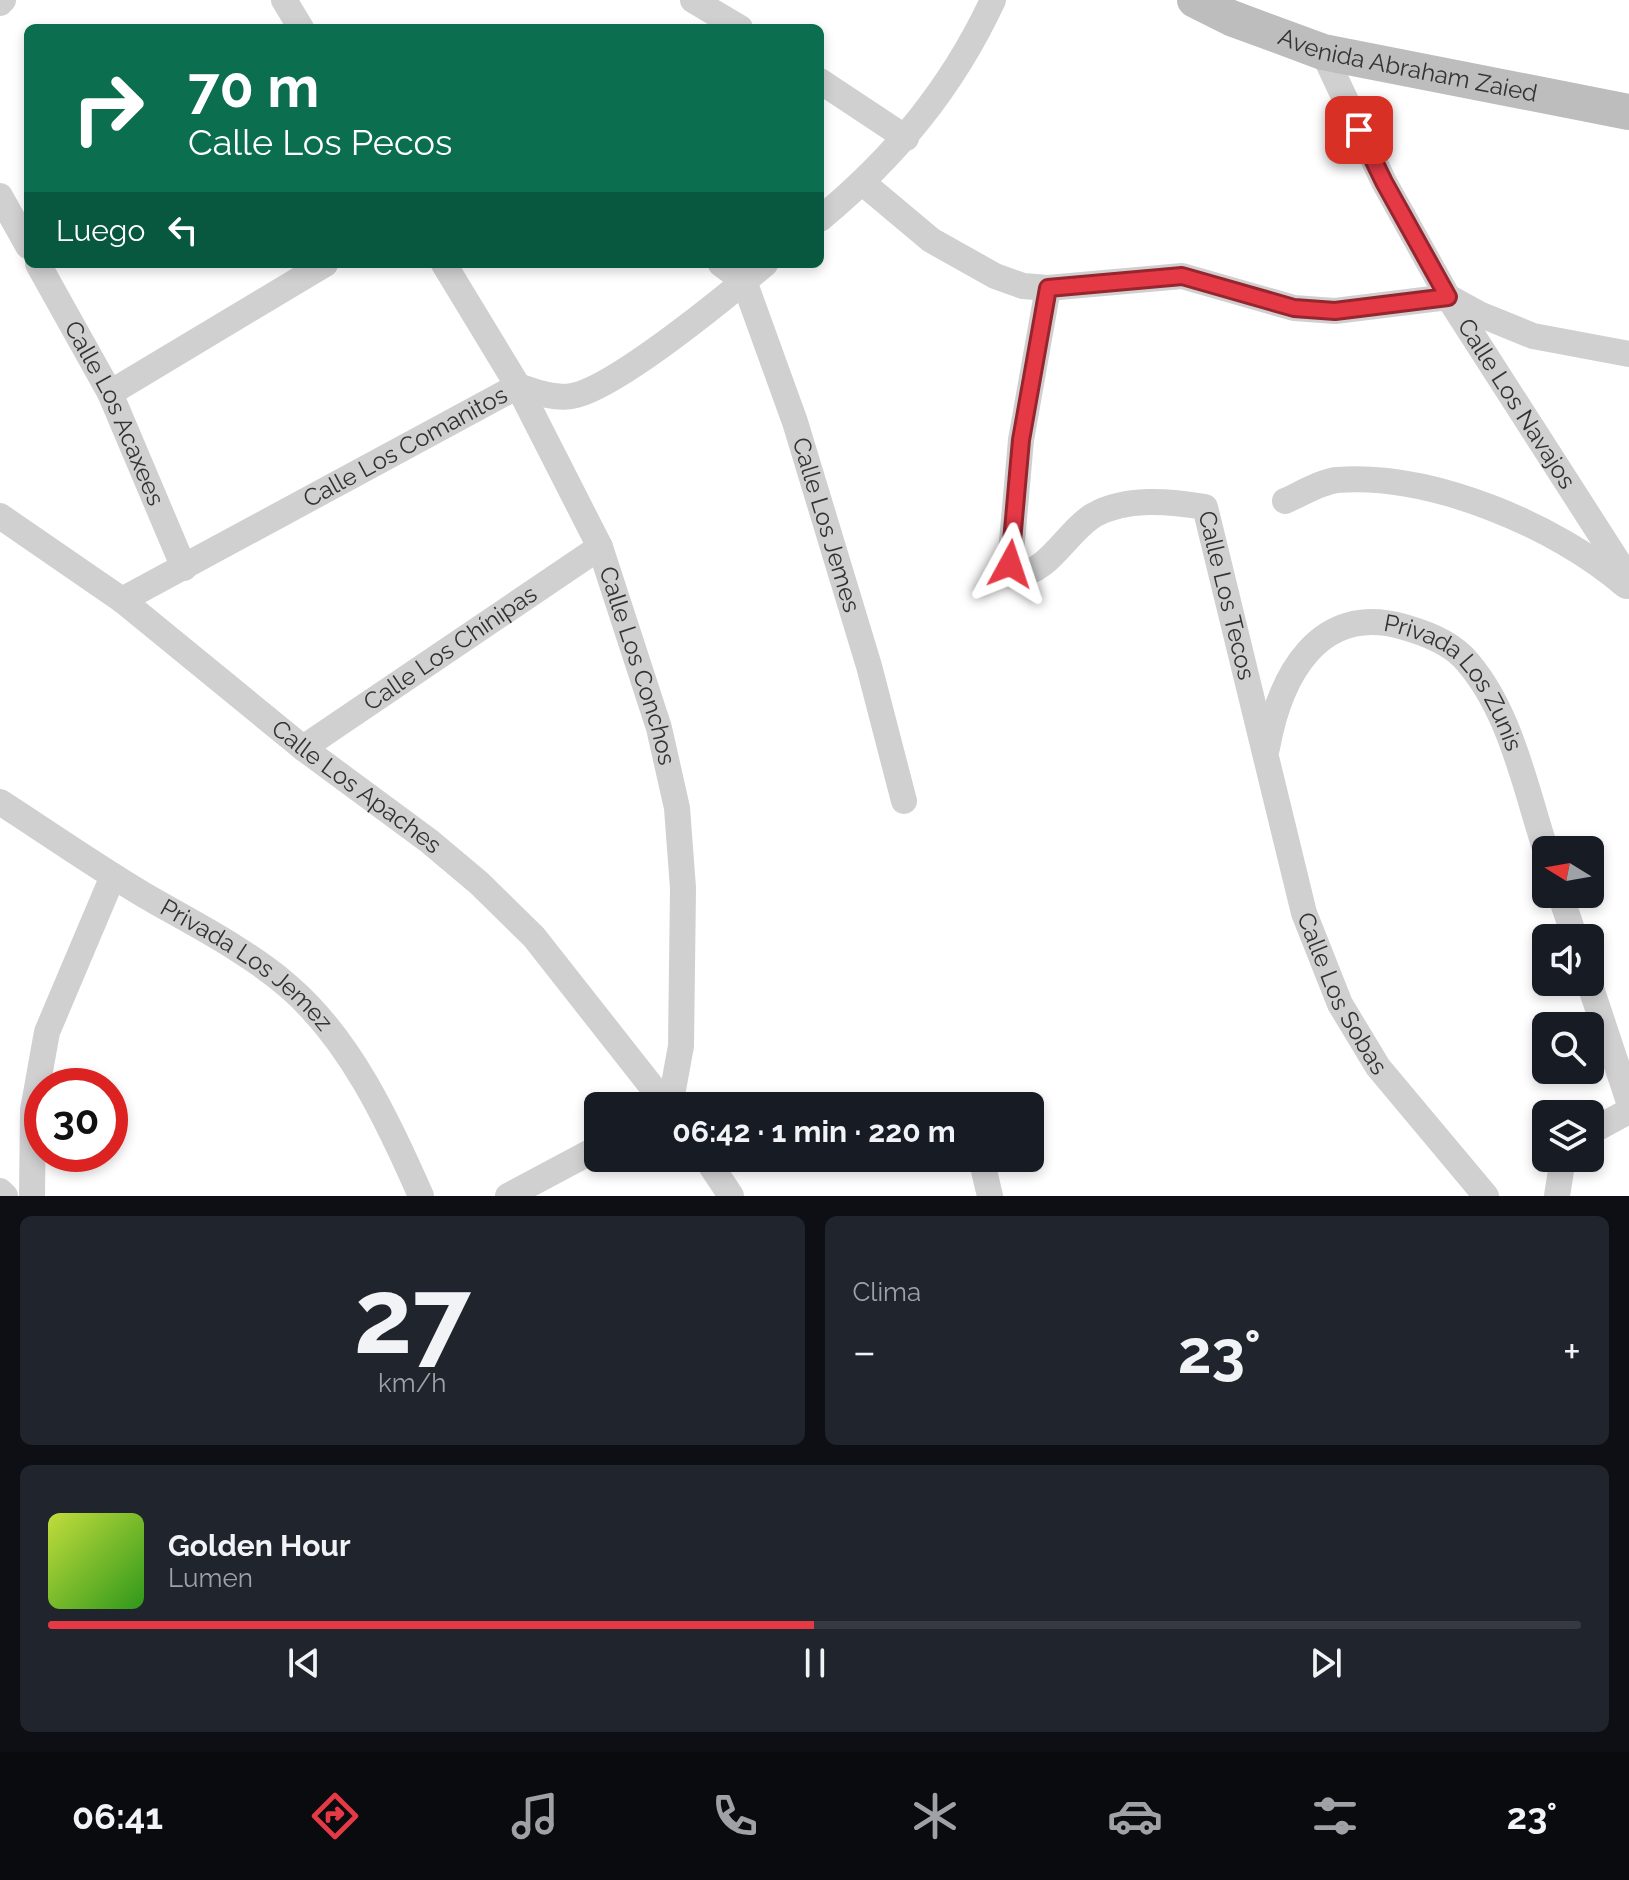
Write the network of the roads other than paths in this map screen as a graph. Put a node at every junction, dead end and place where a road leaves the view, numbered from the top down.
1 (284, 0) edge
2 (693, 0) edge
3 (993, 0) edge
4 (1195, 0) edge
5 (299, 24) edge
6 (733, 24) edge
7 (1323, 52) junction
8 (824, 84) edge
9 (1629, 112) edge
10 (906, 138) junction
11 (863, 183) junction
12 (0, 196) edge
13 (824, 216) edge
14 (24, 239) edge
15 (40, 268) edge
16 (318, 268) edge
17 (446, 268) edge
18 (726, 268) edge
19 (760, 268) edge
20 (744, 281) junction
21 (1048, 288) junction
22 (1448, 297) junction
23 (1629, 354) edge
24 (518, 386) junction
25 (110, 393) junction
26 (1285, 501) dead end
27 (0, 516) edge
28 (600, 547) junction
29 (184, 568) junction
30 (1629, 579) edge
31 (1629, 589) edge
32 (122, 600) junction
33 (303, 748) junction
34 (1265, 757) junction
35 (904, 801) dead end
36 (0, 802) edge
37 (1541, 836) edge
38 (113, 876) junction
39 (1594, 996) edge
40 (657, 1092) edge
41 (671, 1092) edge
42 (1629, 1102) edge
43 (1629, 1111) edge
44 (1604, 1124) edge
45 (584, 1155) edge
46 (715, 1172) edge
47 (984, 1172) edge
48 (1561, 1172) edge
49 (0, 1191) edge
50 (5, 1196) edge
51 (32, 1196) edge
52 (421, 1196) edge
53 (508, 1196) edge
54 (731, 1196) edge
55 (990, 1196) edge
56 (1486, 1196) edge
57 (1557, 1196) edge

1 - 5 street
2 - 6 street
3 - 10 street
4 - 7 street, Avenida Abraham Zaied
7 - 9 street, Avenida Abraham Zaied
7 - 22 street, Calle Los Navajos
8 - 10 street
10 - 11 street
11 - 13 street
11 - 21 street
12 - 14 street
15 - 25 street, Calle Los Acaxees
16 - 25 street
17 - 24 street, Calle Los Conchos
18 - 20 street
19 - 20 street, Calle Los Comanitos
20 - 24 street, Calle Los Comanitos
20 - 35 street, Calle Los Jemes
21 - 22 street
21 - 34 street, Calle Los Tecos
22 - 23 street
22 - 30 street, Calle Los Navajos
24 - 28 street, Calle Los Conchos
24 - 29 street, Calle Los Comanitos
25 - 29 street, Calle Los Acaxees
26 - 31 street
27 - 32 street, Calle Los Apaches
28 - 33 street, Calle Los Chínipas
28 - 41 street, Calle Los Conchos
29 - 32 street, Calle Los Comanitos
32 - 33 street, Calle Los Apaches
33 - 40 street, Calle Los Apaches
34 - 37 street, Privada Los Zunis
34 - 56 street, Calle Los Sobas
36 - 38 street, Privada Los Jemez
38 - 51 street
38 - 52 street, Privada Los Jemez
39 - 42 street
43 - 44 street
45 - 53 street
46 - 54 street
47 - 55 street
48 - 57 street
49 - 50 street

